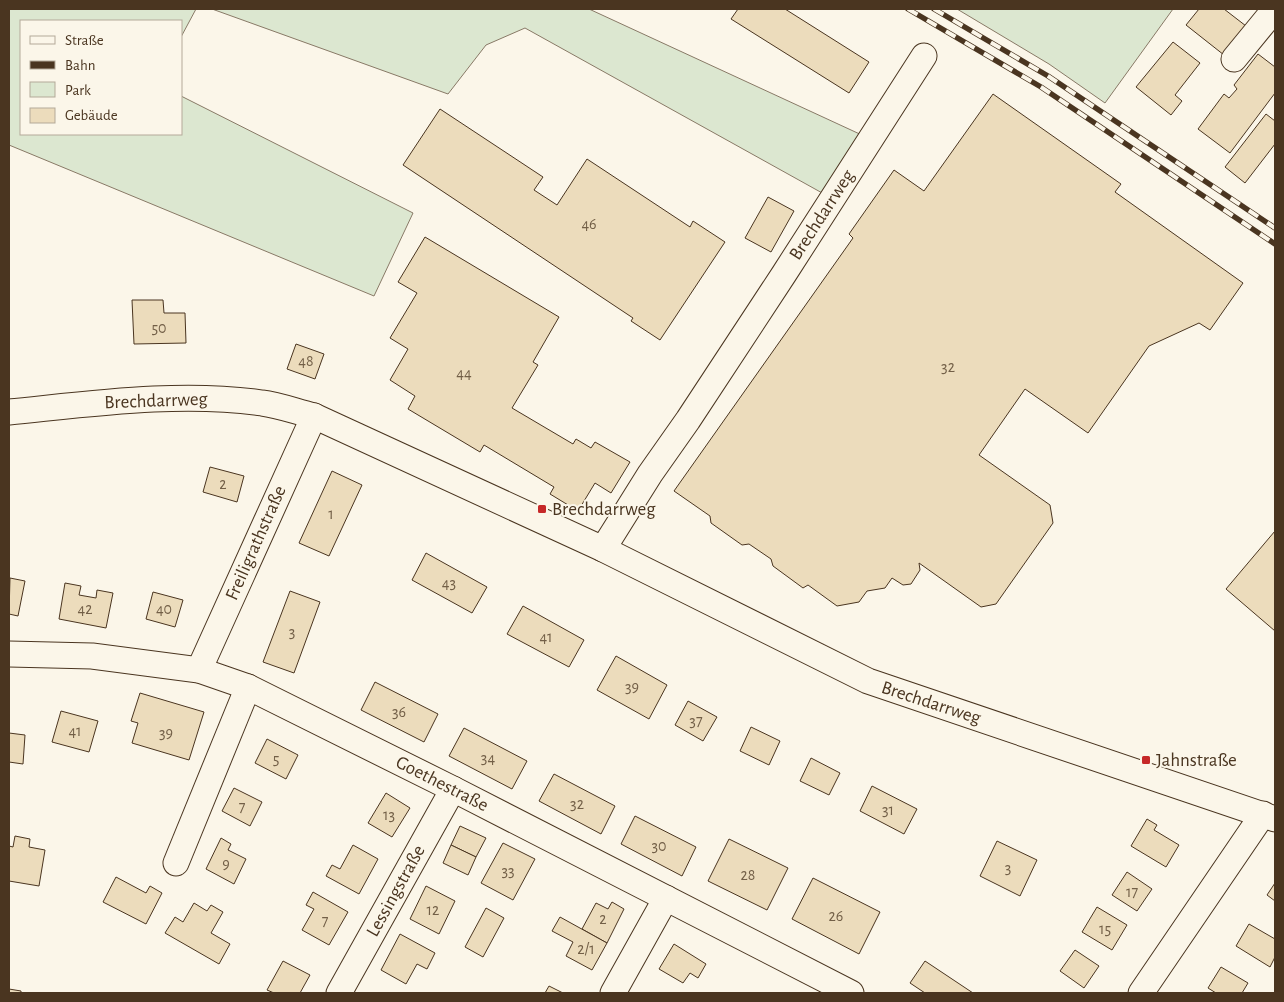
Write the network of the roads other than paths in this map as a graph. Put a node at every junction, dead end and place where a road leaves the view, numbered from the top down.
1 (1275, 9) edge
2 (924, 56) dead end
3 (1234, 59) dead end
4 (9, 412) edge
5 (314, 416) junction
6 (603, 549) junction
7 (9, 654) edge
8 (199, 670) junction
9 (248, 687) junction
10 (453, 789) junction
11 (1269, 817) edge
12 (176, 863) dead end
13 (666, 898) junction
14 (339, 993) edge
15 (613, 993) edge
16 (851, 993) edge
17 (1141, 993) edge

1 - 3 street
2 - 6 street, Brechdarrweg
4 - 5 street, Brechdarrweg
5 - 6 street, Brechdarrweg
5 - 8 street, Freiligrathstraße
6 - 11 street, Brechdarrweg
7 - 8 street, Goethestraße
8 - 9 street, Goethestraße
9 - 10 street, Goethestraße
9 - 12 street
10 - 13 street, Goethestraße
10 - 14 street, Lessingstraße
11 - 17 street
13 - 15 street
13 - 16 street, Goethestraße

